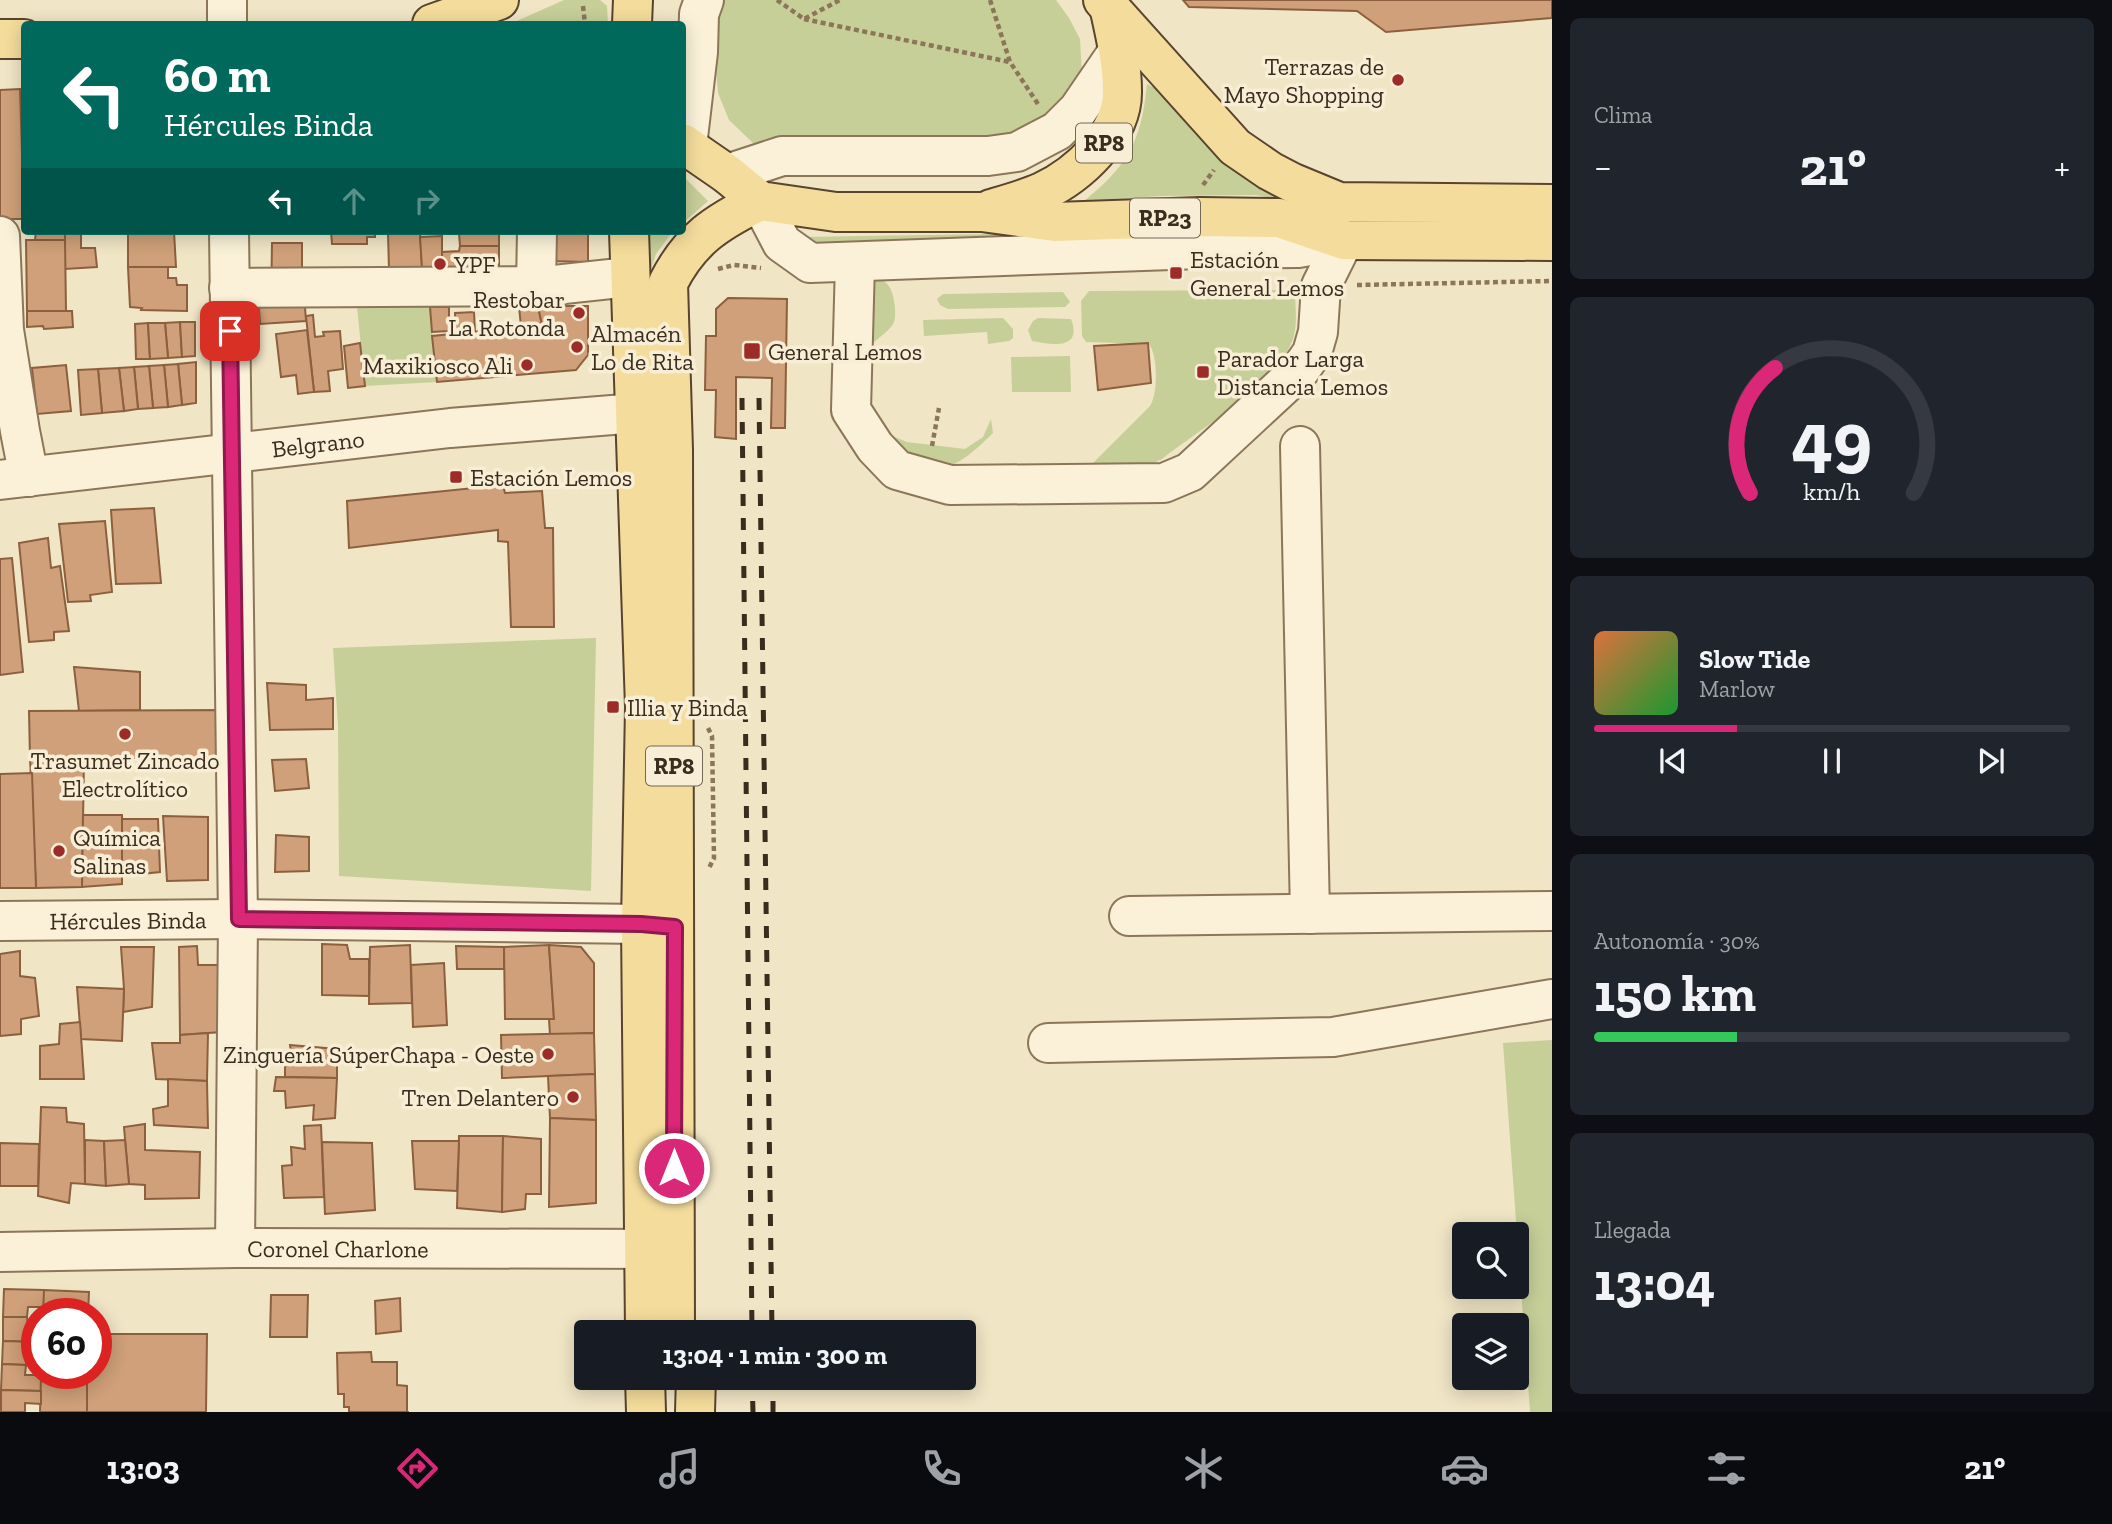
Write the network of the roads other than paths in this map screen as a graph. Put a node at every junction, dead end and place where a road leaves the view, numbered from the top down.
1 (227, 0) edge
2 (499, 0) edge
3 (633, 0) edge
4 (704, 0) edge
5 (1106, 3) edge
6 (227, 21) edge
7 (440, 21) edge
8 (632, 21) edge
9 (0, 39) edge
10 (21, 39) edge
11 (1119, 50) junction
12 (686, 138) edge
13 (686, 146) edge
14 (727, 174) junction
15 (760, 201) junction
16 (1552, 204) edge
17 (982, 212) junction
18 (229, 235) edge
19 (537, 235) edge
20 (629, 235) edge
21 (0, 236) edge
22 (1344, 240) junction
23 (1552, 241) edge
24 (855, 262) junction
25 (629, 276) junction
26 (536, 286) junction
27 (229, 288) junction
28 (637, 413) junction
29 (1300, 446) dead end
30 (231, 455) junction
31 (15, 479) edge
32 (1552, 911) edge
33 (1310, 914) junction
34 (1129, 916) dead end
35 (239, 919) junction
36 (0, 921) edge
37 (658, 926) junction
38 (1552, 999) edge
39 (1048, 1043) dead end
40 (235, 1248) junction
41 (659, 1249) junction
42 (0, 1252) edge
43 (647, 1320) edge
44 (673, 1320) edge
45 (694, 1320) edge
46 (645, 1390) edge
47 (676, 1390) edge
48 (695, 1390) edge
49 (646, 1412) edge
50 (676, 1412) edge
51 (695, 1412) edge

1 - 6 street
2 - 7 main road
3 - 8 main road
4 - 12 street
5 - 11 main road, RP8
5 - 16 main road
9 - 10 main road
11 - 14 street
11 - 17 main road, RP8
13 - 14 main road
14 - 15 main road
15 - 17 main road, RP8
15 - 24 street
15 - 37 main road, RP8
17 - 22 main road, RP23
18 - 27 street
19 - 26 street
20 - 25 main road, RP8
21 - 31 street
22 - 23 main road, RP23
22 - 24 street
22 - 24 street
25 - 26 street
25 - 28 main road, RP8
26 - 27 street
27 - 30 street
28 - 30 street, Belgrano
28 - 37 main road, RP8
29 - 33 street
30 - 31 street, Belgrano
30 - 35 street
32 - 33 street
33 - 34 street
35 - 36 street, Hércules Binda
35 - 37 street, Hércules Binda
35 - 40 street
37 - 41 main road, RP8
38 - 39 street
40 - 41 street, Coronel Charlone
40 - 42 street, Coronel Charlone
41 - 43 main road, RP8
41 - 44 main road, RP8
41 - 45 main road
46 - 49 main road
47 - 50 main road
48 - 51 main road

